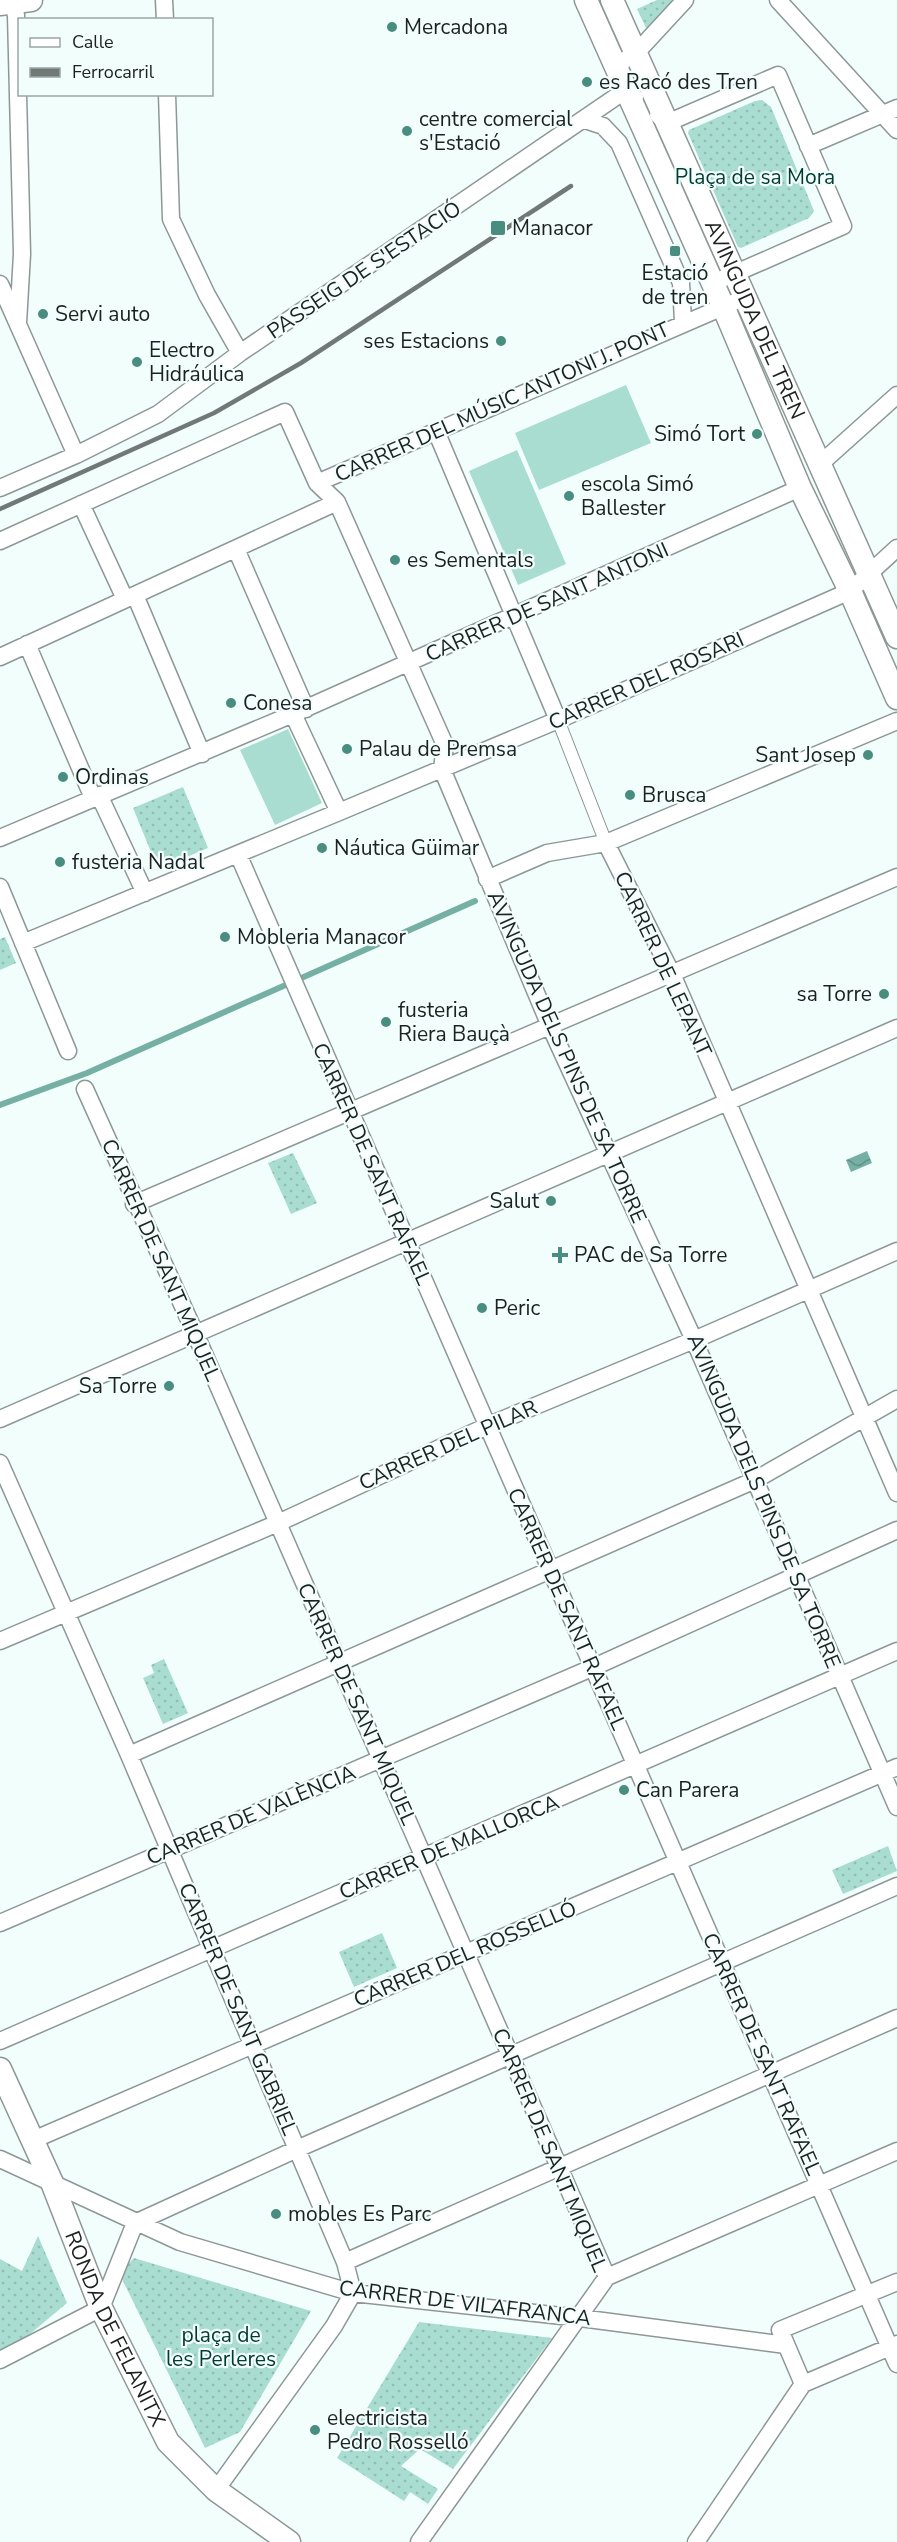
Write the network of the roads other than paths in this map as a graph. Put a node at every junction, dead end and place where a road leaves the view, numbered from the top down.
1 (164, 0) edge
2 (586, 0) edge
3 (612, 0) edge
4 (685, 0) edge
5 (778, 0) edge
6 (14, 2) edge
7 (165, 18) edge
8 (636, 53) junction
9 (615, 66) junction
10 (626, 90) junction
11 (18, 95) edge
12 (18, 96) edge
13 (167, 96) edge
14 (890, 112) edge
15 (585, 120) junction
16 (667, 123) junction
17 (897, 130) edge
18 (808, 146) junction
19 (723, 278) junction
20 (0, 284) edge
21 (734, 302) junction
22 (683, 322) junction
23 (18, 323) junction
24 (240, 353) junction
25 (897, 395) edge
26 (436, 431) junction
27 (76, 455) junction
28 (819, 465) junction
29 (317, 483) junction
30 (0, 488) edge
31 (800, 488) junction
32 (337, 502) junction
33 (81, 504) junction
34 (0, 541) edge
35 (897, 548) edge
36 (236, 549) junction
37 (869, 573) junction
38 (850, 591) junction
39 (130, 597) junction
40 (513, 616) junction
41 (897, 637) edge
42 (27, 644) junction
43 (0, 657) edge
44 (408, 663) junction
45 (897, 698) edge
46 (300, 711) junction
47 (558, 720) junction
48 (897, 721) edge
49 (202, 754) junction
50 (441, 769) junction
51 (96, 796) junction
52 (339, 812) junction
53 (0, 838) edge
54 (606, 843) junction
55 (238, 854) junction
56 (897, 878) edge
57 (487, 879) junction
58 (0, 886) edge
59 (145, 893) junction
60 (23, 943) junction
61 (672, 974) junction
62 (550, 1026) junction
63 (897, 1028) edge
64 (68, 1050) dead end
65 (85, 1089) dead end
66 (726, 1102) junction
67 (348, 1112) junction
68 (608, 1153) junction
69 (135, 1204) junction
70 (407, 1241) junction
71 (897, 1251) edge
72 (808, 1290) junction
73 (195, 1333) junction
74 (694, 1340) junction
75 (897, 1399) edge
76 (863, 1417) junction
77 (0, 1419) edge
78 (487, 1426) junction
79 (0, 1463) edge
80 (755, 1480) junction
81 (897, 1493) edge
82 (278, 1523) junction
83 (897, 1530) edge
84 (550, 1570) junction
85 (796, 1574) junction
86 (67, 1612) junction
87 (0, 1641) edge
88 (897, 1651) edge
89 (339, 1663) junction
90 (594, 1667) junction
91 (840, 1678) junction
92 (129, 1755) junction
93 (381, 1759) junction
94 (636, 1767) junction
95 (890, 1770) edge
96 (897, 1807) edge
97 (170, 1850) junction
98 (424, 1857) junction
99 (678, 1863) junction
100 (897, 1886) edge
101 (0, 1923) edge
102 (213, 1950) junction
103 (466, 1955) junction
104 (722, 1963) junction
105 (897, 2018) edge
106 (0, 2041) edge
107 (253, 2044) junction
108 (510, 2056) junction
109 (0, 2069) edge
110 (771, 2074) junction
111 (33, 2140) junction
112 (297, 2149) junction
113 (897, 2151) edge
114 (0, 2159) edge
115 (559, 2167) junction
116 (819, 2184) junction
117 (53, 2185) junction
118 (135, 2223) junction
119 (345, 2262) junction
120 (607, 2277) junction
121 (897, 2282) edge
122 (353, 2293) junction
123 (867, 2295) junction
124 (101, 2308) junction
125 (580, 2318) junction
126 (786, 2345) junction
127 (893, 2345) edge
128 (0, 2360) edge
129 (897, 2364) edge
130 (803, 2384) junction
131 (216, 2490) junction
132 (289, 2542) edge
133 (419, 2542) edge
134 (696, 2542) edge

1 - 7 street
2 - 9 main road
3 - 8 main road, AVINGUDA DEL TREN
4 - 8 street
5 - 14 street
6 - 11 street
8 - 9 street
8 - 16 main road, AVINGUDA DEL TREN
9 - 10 main road
10 - 15 street, PASSEIG DE S'ESTACIÓ
10 - 16 street
10 - 19 main road
12 - 23 street
13 - 24 street
14 - 17 street
14 - 18 street
15 - 22 street
15 - 24 street, PASSEIG DE S'ESTACIÓ
16 - 18 street
16 - 19 main road, AVINGUDA DEL TREN
18 - 19 street
19 - 21 main road, AVINGUDA DEL TREN
20 - 23 street
21 - 22 street, CARRER DEL MÚSIC ANTONI J. PONT
21 - 28 main road, AVINGUDA DEL TREN
21 - 31 main road, AVINGUDA DEL TREN
22 - 26 street, CARRER DEL MÚSIC ANTONI J. PONT
23 - 27 street
24 - 27 street, PASSEIG DE S'ESTACIÓ
25 - 28 street
26 - 29 street, CARRER DEL MÚSIC ANTONI J. PONT
26 - 40 street, CARRER DE LEPANT
27 - 30 street, PASSEIG DE S'ESTACIÓ
28 - 37 main road, AVINGUDA DEL TREN
29 - 32 street, CARRER DEL MÚSIC ANTONI J. PONT
29 - 33 street
31 - 38 main road, AVINGUDA DEL TREN
31 - 40 street, CARRER DE SANT ANTONI
32 - 36 street, CARRER DEL MÚSIC ANTONI J. PONT
32 - 44 street, AVINGUDA DELS PINS DE SA TORRE
33 - 34 street
33 - 39 street
35 - 37 street, CARRER DEL ROSARI
36 - 39 street, CARRER DEL MÚSIC ANTONI J. PONT
36 - 46 street
37 - 38 street, CARRER DEL ROSARI
37 - 41 main road, AVINGUDA DEL TREN
38 - 45 main road, AVINGUDA DEL TREN
38 - 47 street, CARRER DEL ROSARI
39 - 42 street, CARRER DEL MÚSIC ANTONI J. PONT
39 - 49 street
40 - 44 street, CARRER DE SANT ANTONI
40 - 47 street, CARRER DE LEPANT
42 - 43 street, CARRER DEL MÚSIC ANTONI J. PONT
42 - 51 street
44 - 46 street, CARRER DE SANT ANTONI
44 - 50 street, AVINGUDA DELS PINS DE SA TORRE
46 - 49 street, CARRER DE SANT ANTONI
46 - 52 street
47 - 50 street, CARRER DEL ROSARI
47 - 54 street, CARRER DE LEPANT
48 - 54 street
49 - 51 street, CARRER DE SANT ANTONI
50 - 52 street, CARRER DEL ROSARI
50 - 57 street, AVINGUDA DELS PINS DE SA TORRE
51 - 53 street, CARRER DE SANT ANTONI
51 - 59 street
52 - 55 street, CARRER DEL ROSARI
54 - 57 street
54 - 61 street, CARRER DE LEPANT
55 - 59 street, CARRER DEL ROSARI
55 - 67 street, CARRER DE SANT RAFAEL
56 - 61 street
57 - 62 street, AVINGUDA DELS PINS DE SA TORRE
58 - 60 street
59 - 60 street, CARRER DEL ROSARI
60 - 64 street
61 - 62 street
61 - 66 street, CARRER DE LEPANT
62 - 67 street
62 - 68 street, AVINGUDA DELS PINS DE SA TORRE
63 - 66 street
65 - 69 street, CARRER DE SANT MIQUEL
66 - 68 street
66 - 72 street, CARRER DE LEPANT
67 - 69 street
67 - 70 street, CARRER DE SANT RAFAEL
68 - 70 street
68 - 74 street, AVINGUDA DELS PINS DE SA TORRE
69 - 73 street, CARRER DE SANT MIQUEL
70 - 73 street
70 - 78 street, CARRER DE SANT RAFAEL
71 - 72 street, CARRER DEL PILAR
72 - 74 street, CARRER DEL PILAR
72 - 76 street, CARRER DE LEPANT
73 - 77 street
73 - 82 street, CARRER DE SANT MIQUEL
74 - 78 street, CARRER DEL PILAR
74 - 80 street, AVINGUDA DELS PINS DE SA TORRE
75 - 76 street
76 - 80 street
76 - 81 street, CARRER DE LEPANT
78 - 82 street, CARRER DEL PILAR
78 - 84 street, CARRER DE SANT RAFAEL
79 - 86 street, CARRER DE SANT GABRIEL
80 - 84 street
80 - 85 street, AVINGUDA DELS PINS DE SA TORRE
82 - 86 street, CARRER DEL PILAR
82 - 89 street, CARRER DE SANT MIQUEL
83 - 85 street, CARRER DE VALÈNCIA
84 - 89 street
84 - 90 street, CARRER DE SANT RAFAEL
85 - 90 street, CARRER DE VALÈNCIA
85 - 91 street, AVINGUDA DELS PINS DE SA TORRE
86 - 87 street, CARRER DEL PILAR
86 - 92 street, CARRER DE SANT GABRIEL
88 - 91 street, CARRER DE MALLORCA
89 - 92 street
89 - 93 street, CARRER DE SANT MIQUEL
90 - 93 street, CARRER DE VALÈNCIA
90 - 94 street, CARRER DE SANT RAFAEL
91 - 94 street, CARRER DE MALLORCA
91 - 95 street, AVINGUDA DELS PINS DE SA TORRE
92 - 97 street, CARRER DE SANT GABRIEL
93 - 97 street, CARRER DE VALÈNCIA
93 - 98 street, CARRER DE SANT MIQUEL
94 - 98 street, CARRER DE MALLORCA
94 - 99 street, CARRER DE SANT RAFAEL
95 - 96 street, AVINGUDA DELS PINS DE SA TORRE
95 - 99 street, CARRER DEL ROSSELLÓ
97 - 101 street, CARRER DE VALÈNCIA
97 - 102 street, CARRER DE SANT GABRIEL
98 - 102 street, CARRER DE MALLORCA
98 - 103 street, CARRER DE SANT MIQUEL
99 - 103 street, CARRER DEL ROSSELLÓ
99 - 104 street, CARRER DE SANT RAFAEL
100 - 104 street
102 - 106 street, CARRER DE MALLORCA
102 - 107 street, CARRER DE SANT GABRIEL
103 - 107 street, CARRER DEL ROSSELLÓ
103 - 108 street, CARRER DE SANT MIQUEL
104 - 108 street
104 - 110 street, CARRER DE SANT RAFAEL
105 - 110 street
107 - 111 street, CARRER DEL ROSSELLÓ
107 - 112 street, CARRER DE SANT GABRIEL
108 - 112 street
108 - 115 street, CARRER DE SANT MIQUEL
109 - 111 main road, RONDA DE FELANITX
110 - 115 street
110 - 116 street, CARRER DE SANT RAFAEL
111 - 117 main road, RONDA DE FELANITX
112 - 118 street
112 - 119 street, CARRER DE SANT GABRIEL
113 - 116 street
114 - 117 street, CARRER DE VILAFRANCA
115 - 119 street
115 - 120 street, CARRER DE SANT MIQUEL
116 - 120 street
116 - 123 street, CARRER DE SANT RAFAEL
117 - 118 street, CARRER DE VILAFRANCA
117 - 124 main road, RONDA DE FELANITX
118 - 122 street, CARRER DE VILAFRANCA
118 - 124 street
119 - 122 street, CARRER DE SANT GABRIEL
120 - 125 street, CARRER DE SANT MIQUEL
121 - 123 street
122 - 125 street, CARRER DE VILAFRANCA
122 - 131 street
123 - 126 street
123 - 127 street, CARRER DE SANT RAFAEL
124 - 128 street
124 - 131 main road, RONDA DE FELANITX
125 - 126 street, CARRER DE VILAFRANCA
125 - 133 street, CARRER DE SANT MIQUEL
126 - 130 street
127 - 129 street, CARRER DE SANT RAFAEL
127 - 130 street
130 - 134 street
131 - 132 main road, RONDA DE FELANITX

